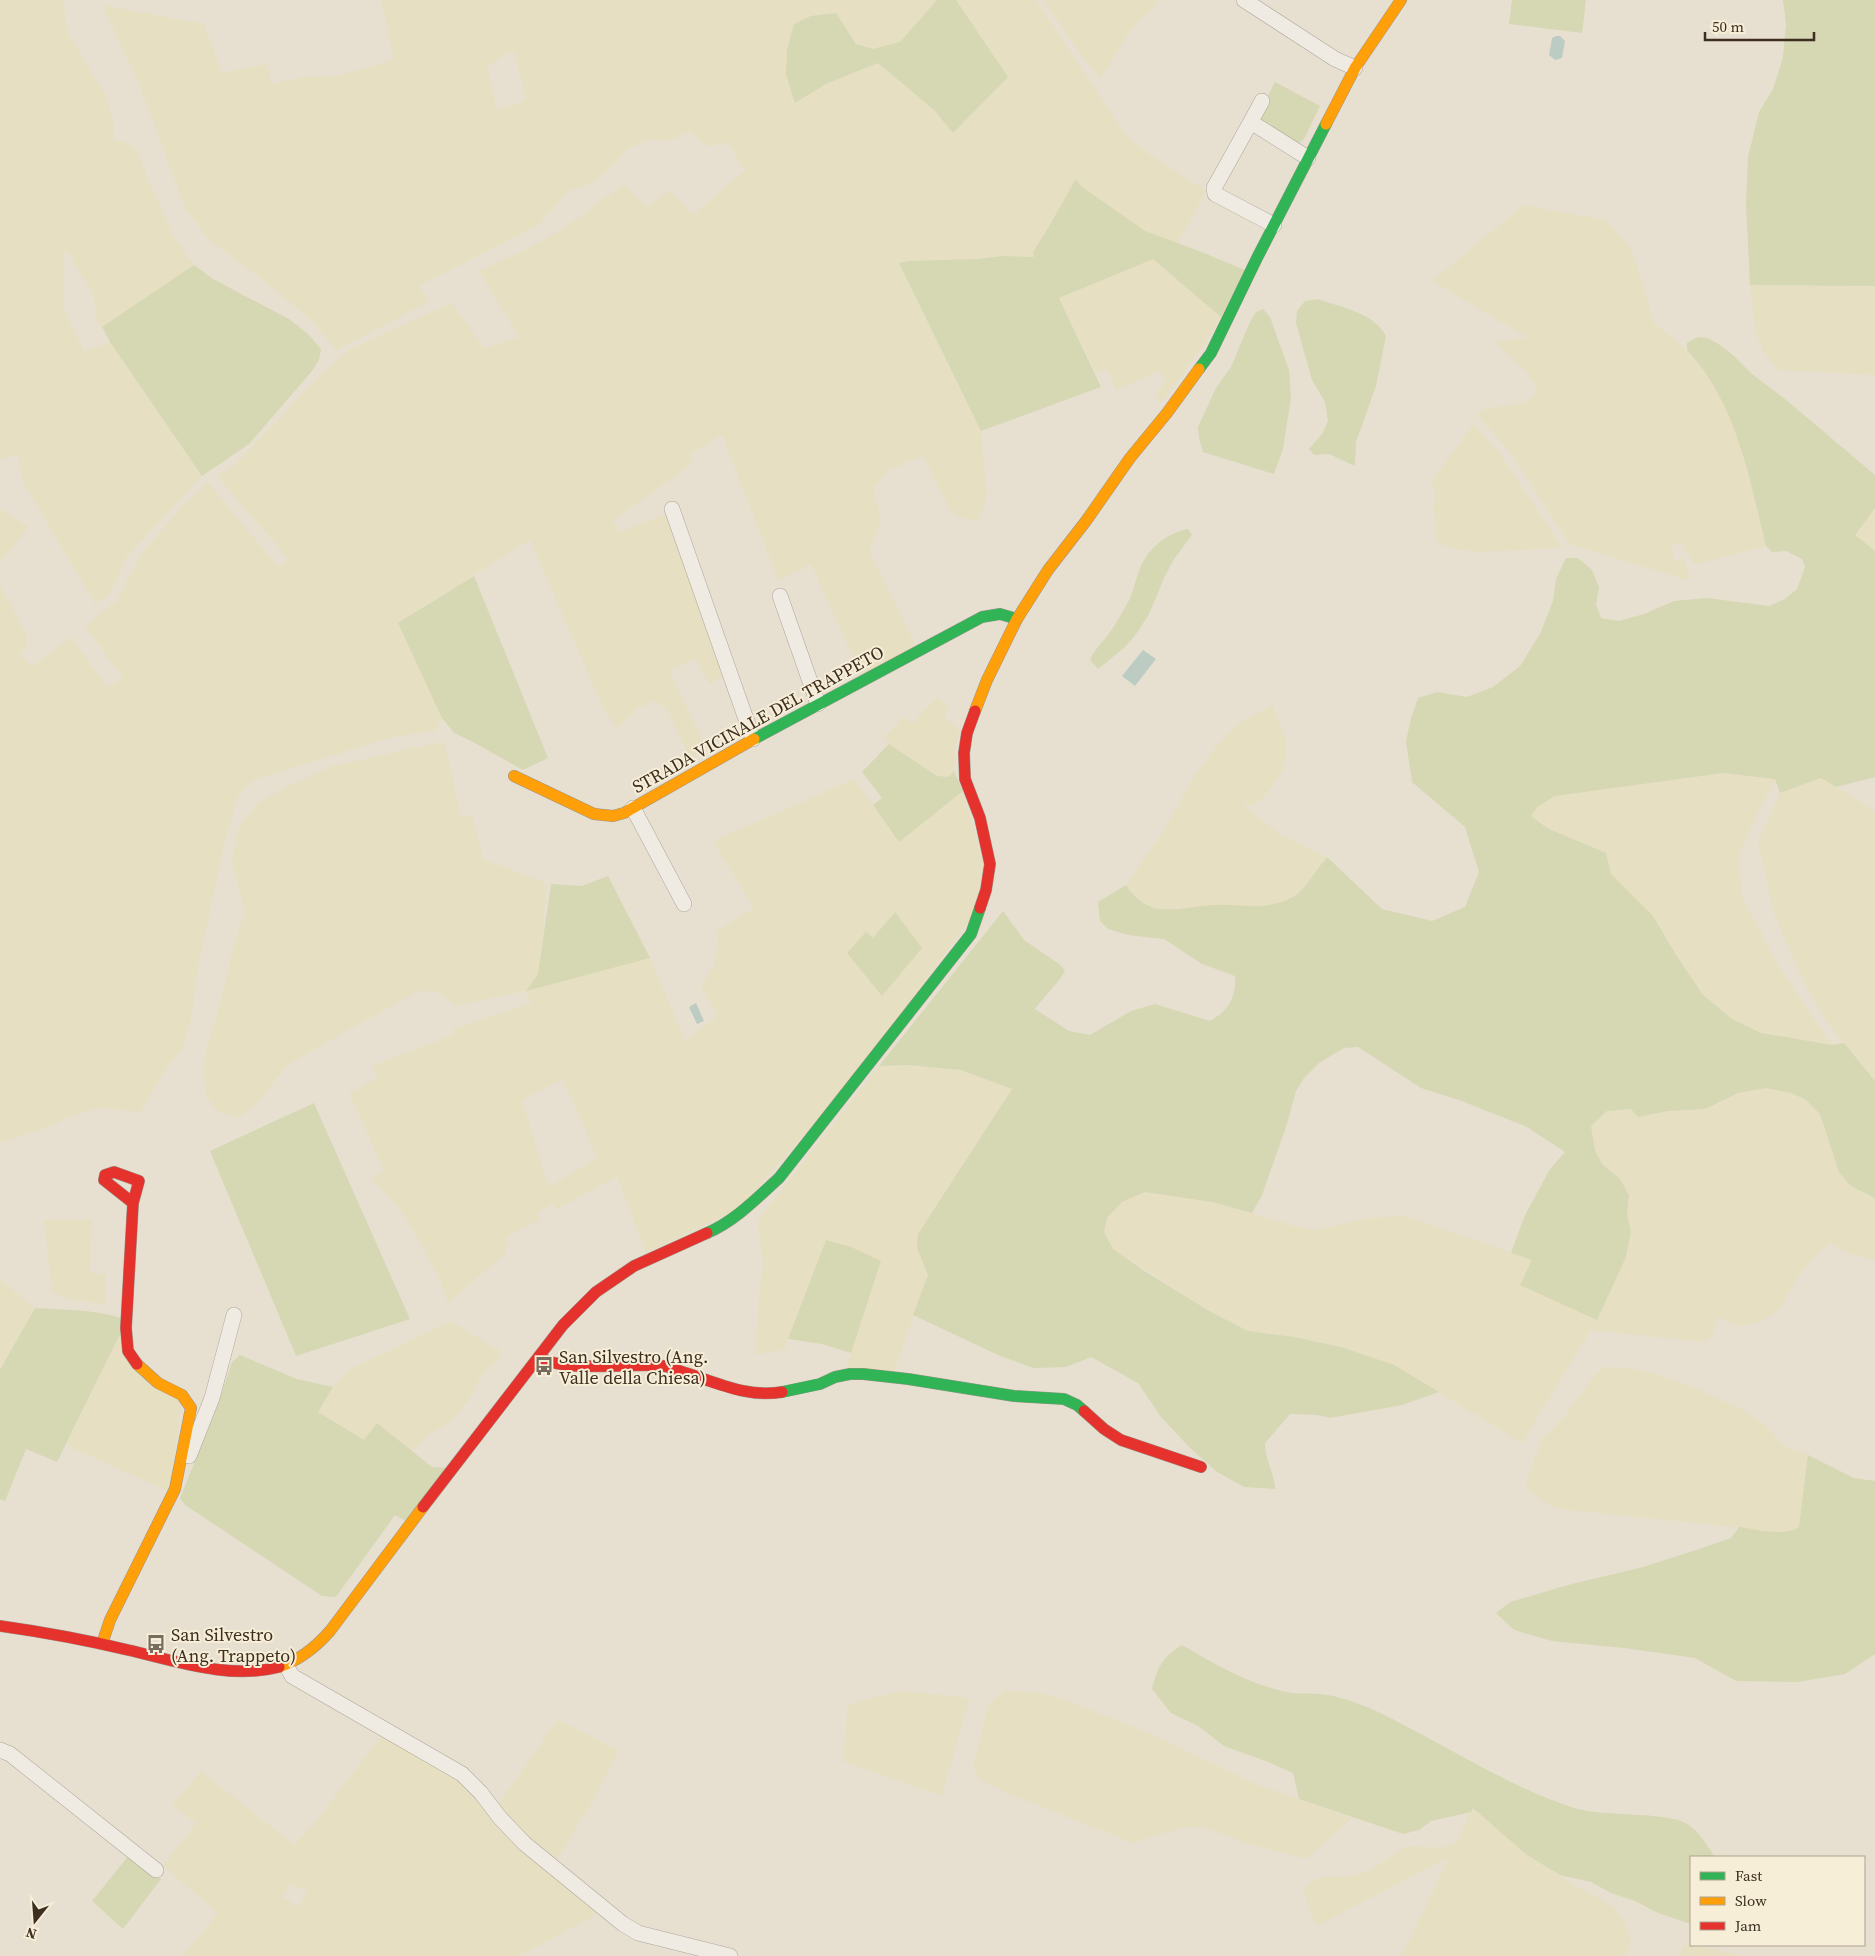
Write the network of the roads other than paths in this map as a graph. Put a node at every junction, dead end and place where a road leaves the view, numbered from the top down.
1 (1244, 0) edge
2 (1400, 0) edge
3 (1355, 68) junction
4 (1262, 101) dead end
5 (1250, 125) junction
6 (1308, 158) junction
7 (1274, 225) junction
8 (672, 509) dead end
9 (780, 596) dead end
10 (1017, 619) junction
11 (818, 704) junction
12 (753, 738) junction
13 (514, 776) dead end
14 (633, 808) junction
15 (684, 904) dead end
16 (133, 1203) dead end
17 (234, 1315) dead end
18 (539, 1356) junction
19 (1201, 1467) dead end
20 (175, 1489) junction
21 (0, 1626) edge
22 (102, 1644) junction
23 (286, 1665) junction
24 (0, 1750) edge
25 (156, 1870) dead end
26 (730, 1956) edge

1 - 3 street
2 - 3 street
3 - 6 street
4 - 5 street
5 - 6 street
5 - 7 street
6 - 7 street
7 - 10 street
8 - 12 street
9 - 11 street
10 - 11 street, STRADA VICINALE DEL TRAPPETO
10 - 18 street
11 - 12 street, STRADA VICINALE DEL TRAPPETO
12 - 14 street, STRADA VICINALE DEL TRAPPETO
13 - 14 street, STRADA VICINALE DEL TRAPPETO
14 - 15 street
16 - 20 street
17 - 20 street
18 - 19 street
18 - 23 street
20 - 22 street
21 - 22 street
22 - 23 street
23 - 26 street
24 - 25 street

